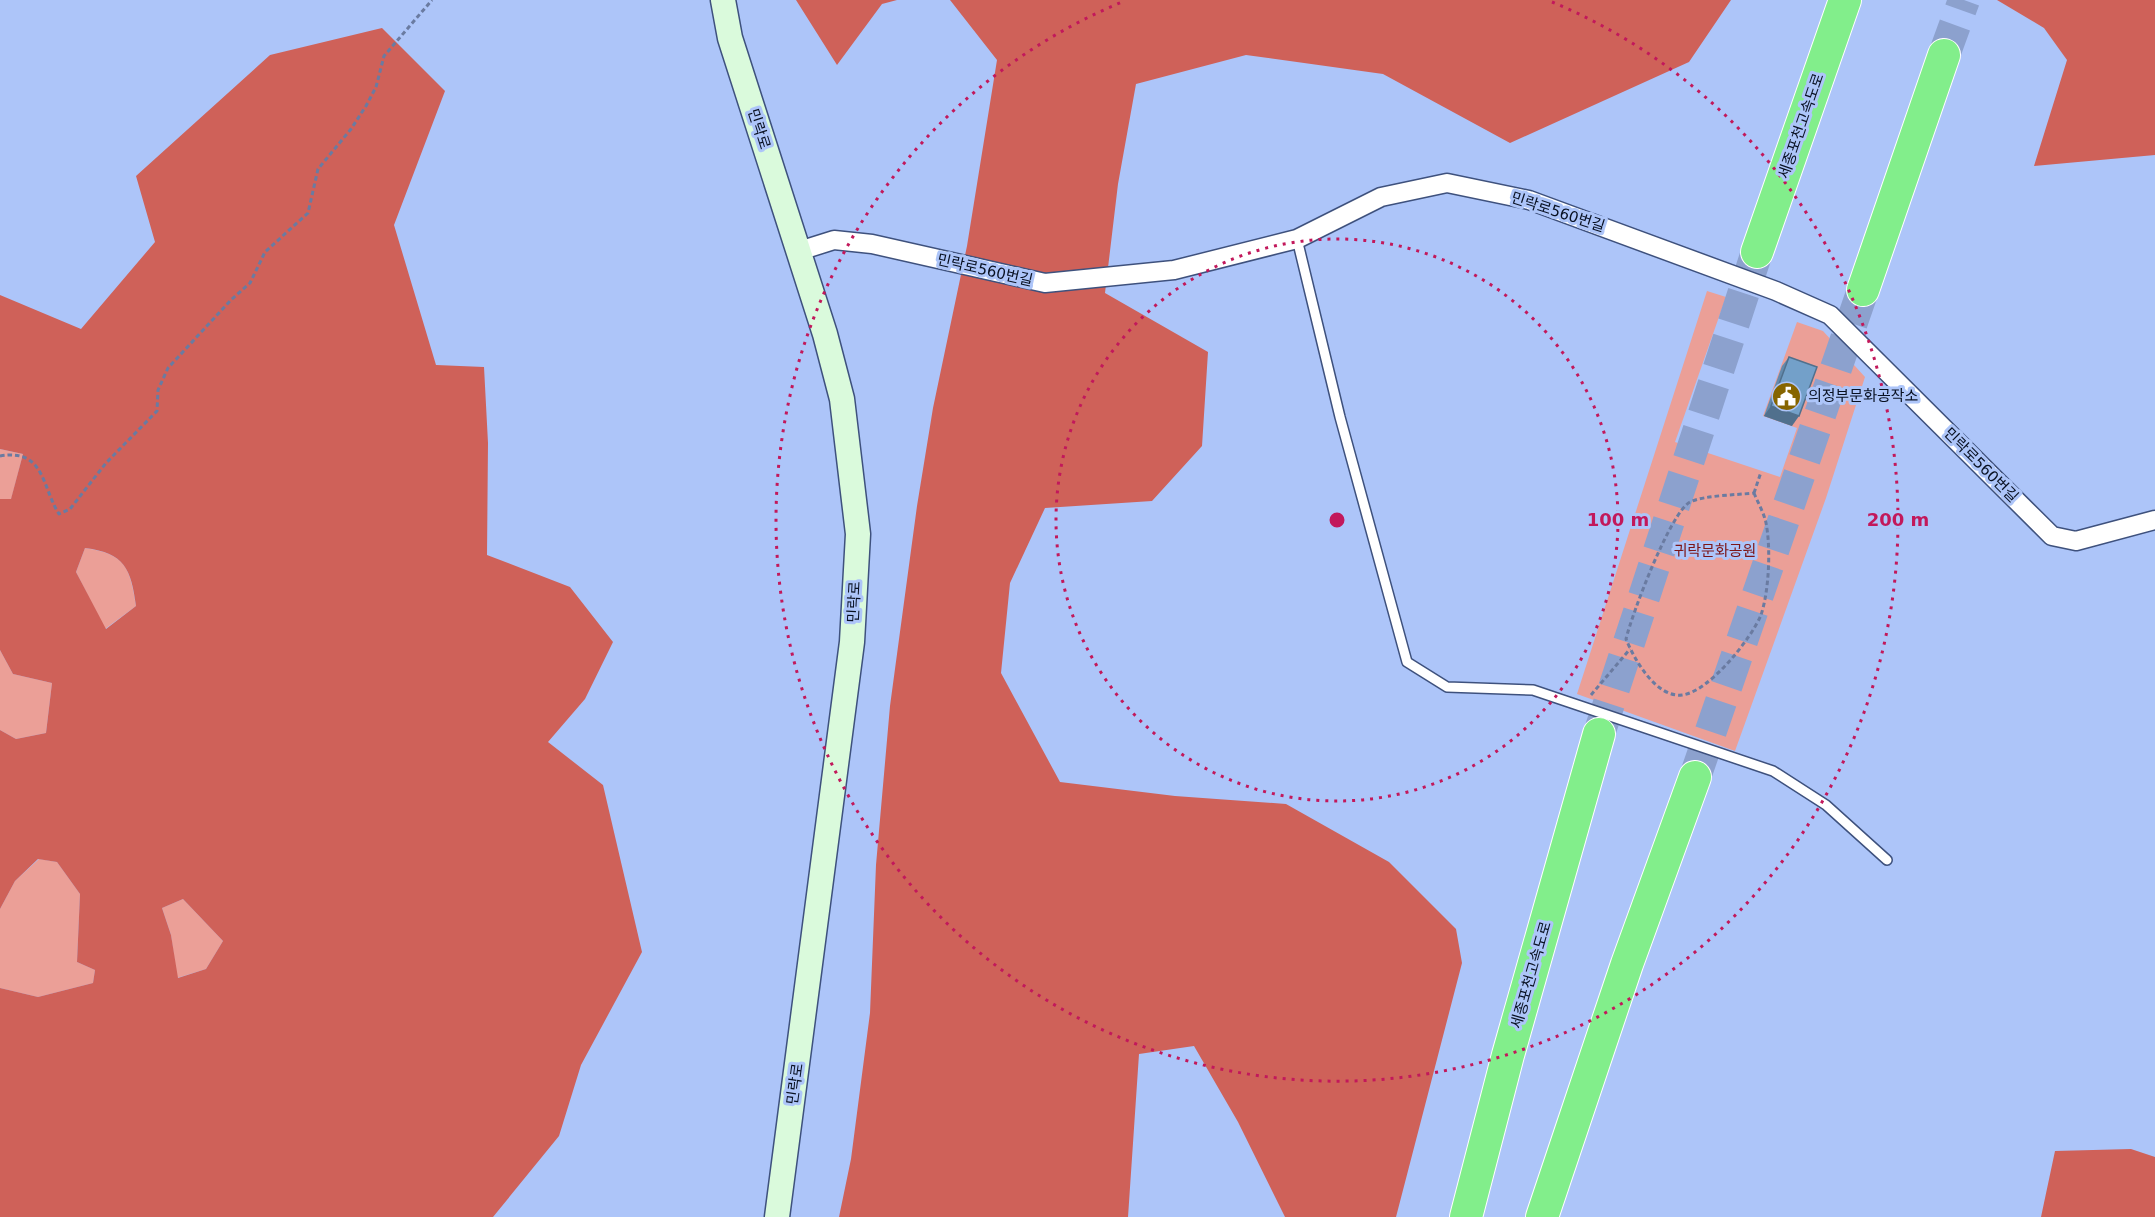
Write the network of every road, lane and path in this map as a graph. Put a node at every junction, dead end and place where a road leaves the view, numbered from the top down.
1 (432, 0) edge
2 (723, 0) edge
3 (1845, 0) edge
4 (1944, 55) tunnel mouth
5 (1297, 239) junction
6 (799, 251) junction
7 (1757, 252) tunnel mouth
8 (1863, 290) tunnel mouth
9 (0, 456) edge
10 (1761, 472) dead end
11 (1754, 493) junction
12 (2155, 520) edge
13 (1630, 649) junction
14 (1582, 706) junction
15 (1599, 734) tunnel mouth
16 (1695, 777) tunnel mouth
17 (1887, 860) dead end
18 (777, 1217) edge
19 (1466, 1217) edge
20 (1542, 1217) edge

1 - 9 path
2 - 6 main road, 민락로
3 - 7 highway, 세종포천고속도로
4 - 8 highway
5 - 6 street, 민락로560번길
5 - 12 street, 민락로560번길
5 - 14 lane
6 - 18 main road, 민락로
10 - 11 path
11 - 13 path
11 - 13 path
13 - 14 path
14 - 17 lane
15 - 19 highway, 세종포천고속도로
16 - 20 highway

